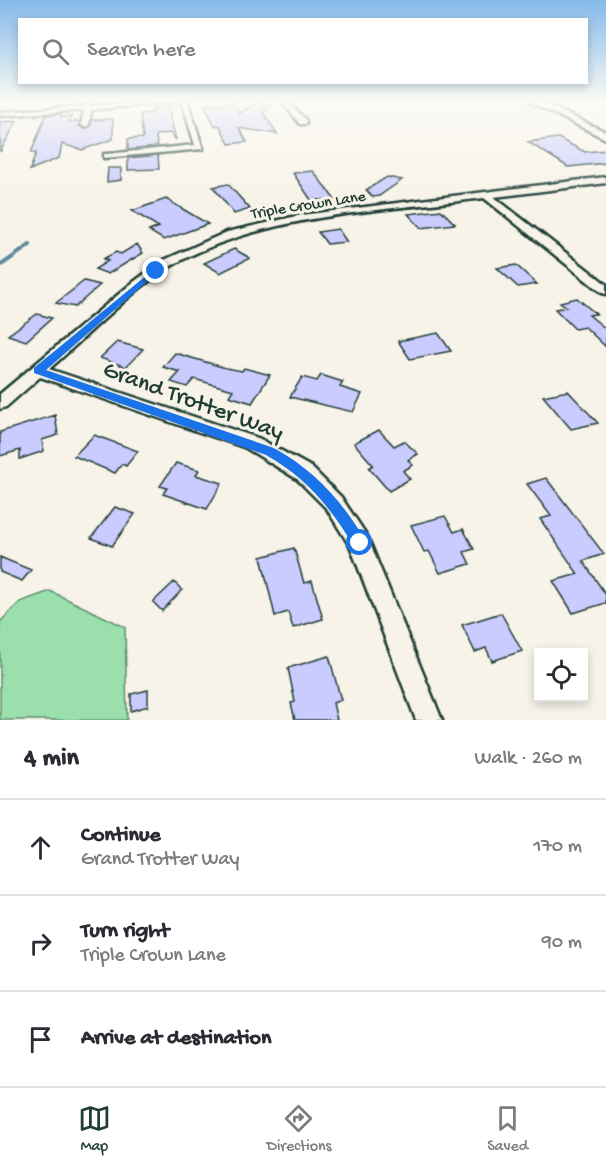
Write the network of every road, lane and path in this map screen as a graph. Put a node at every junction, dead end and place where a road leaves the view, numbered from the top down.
1 (196, 136) edge
2 (107, 156) dead end
3 (606, 180) edge
4 (486, 195) junction
5 (606, 290) edge
6 (38, 371) junction
7 (0, 403) edge
8 (429, 720) edge

1 - 2 street
3 - 4 street, Triple Crown Lane
4 - 5 street
4 - 6 street, Triple Crown Lane
6 - 7 street, Triple Crown Lane
6 - 8 street, Grand Trotter Way

